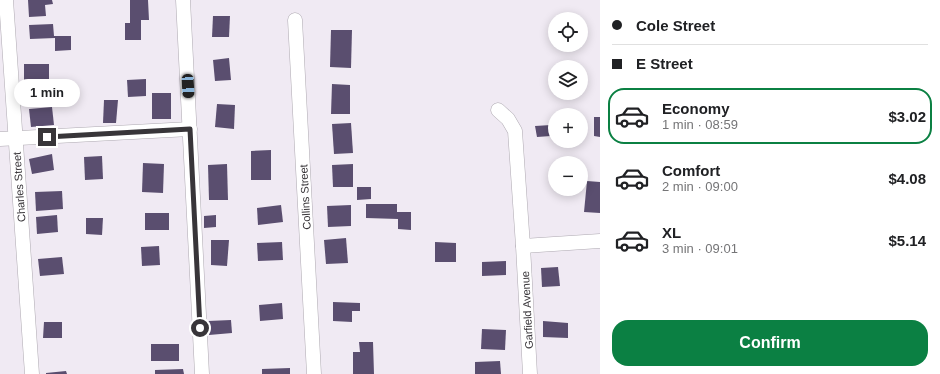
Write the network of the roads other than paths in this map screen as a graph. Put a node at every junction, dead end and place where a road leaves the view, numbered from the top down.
1 (6, 0) edge
2 (183, 0) edge
3 (295, 20) dead end
4 (498, 110) dead end
5 (190, 129) junction
6 (16, 138) junction
7 (0, 139) edge
8 (600, 241) edge
9 (524, 246) junction
10 (32, 374) edge
11 (202, 374) edge
12 (314, 374) edge
13 (530, 374) edge

1 - 6 street, Charles Street
2 - 5 street
3 - 12 street, Collins Street
4 - 9 street, Garfield Avenue
5 - 6 street
5 - 11 street
6 - 7 street
6 - 10 street, Charles Street
8 - 9 street
9 - 13 street, Garfield Avenue

